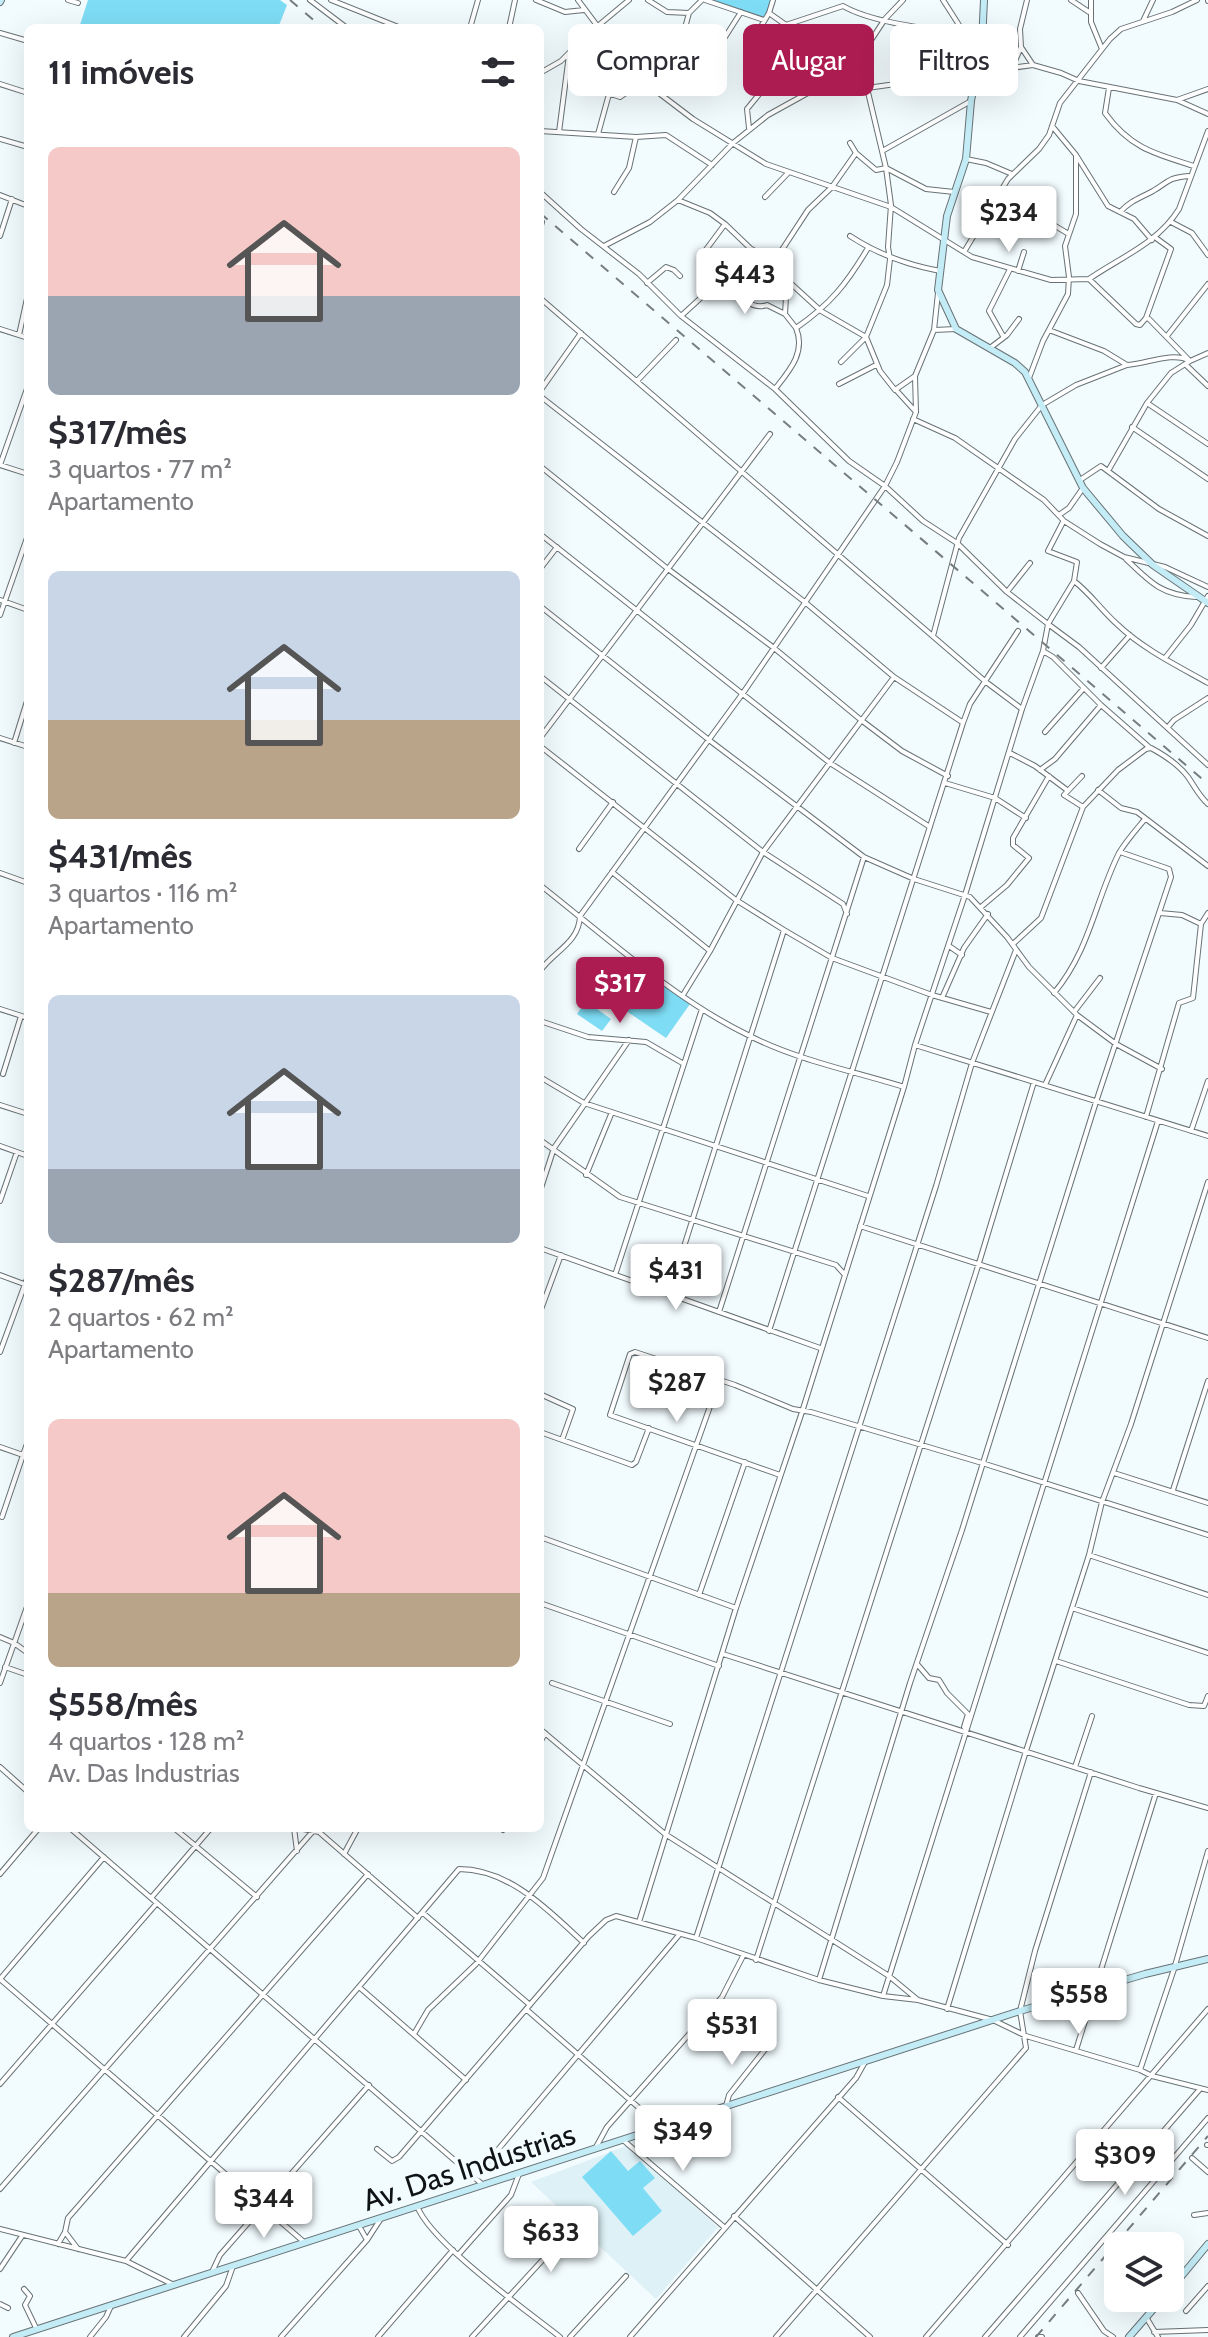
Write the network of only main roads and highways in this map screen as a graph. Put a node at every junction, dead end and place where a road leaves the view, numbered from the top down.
1 (984, 0) edge
2 (1207, 600) edge
3 (1208, 1959) edge
4 (1208, 2244) edge
5 (1184, 2273) edge
6 (1150, 2312) edge
7 (13, 2337) edge
8 (1129, 2337) edge

1 - 2 main road
3 - 7 main road, Av. Das Industrias
4 - 5 main road
6 - 8 main road

